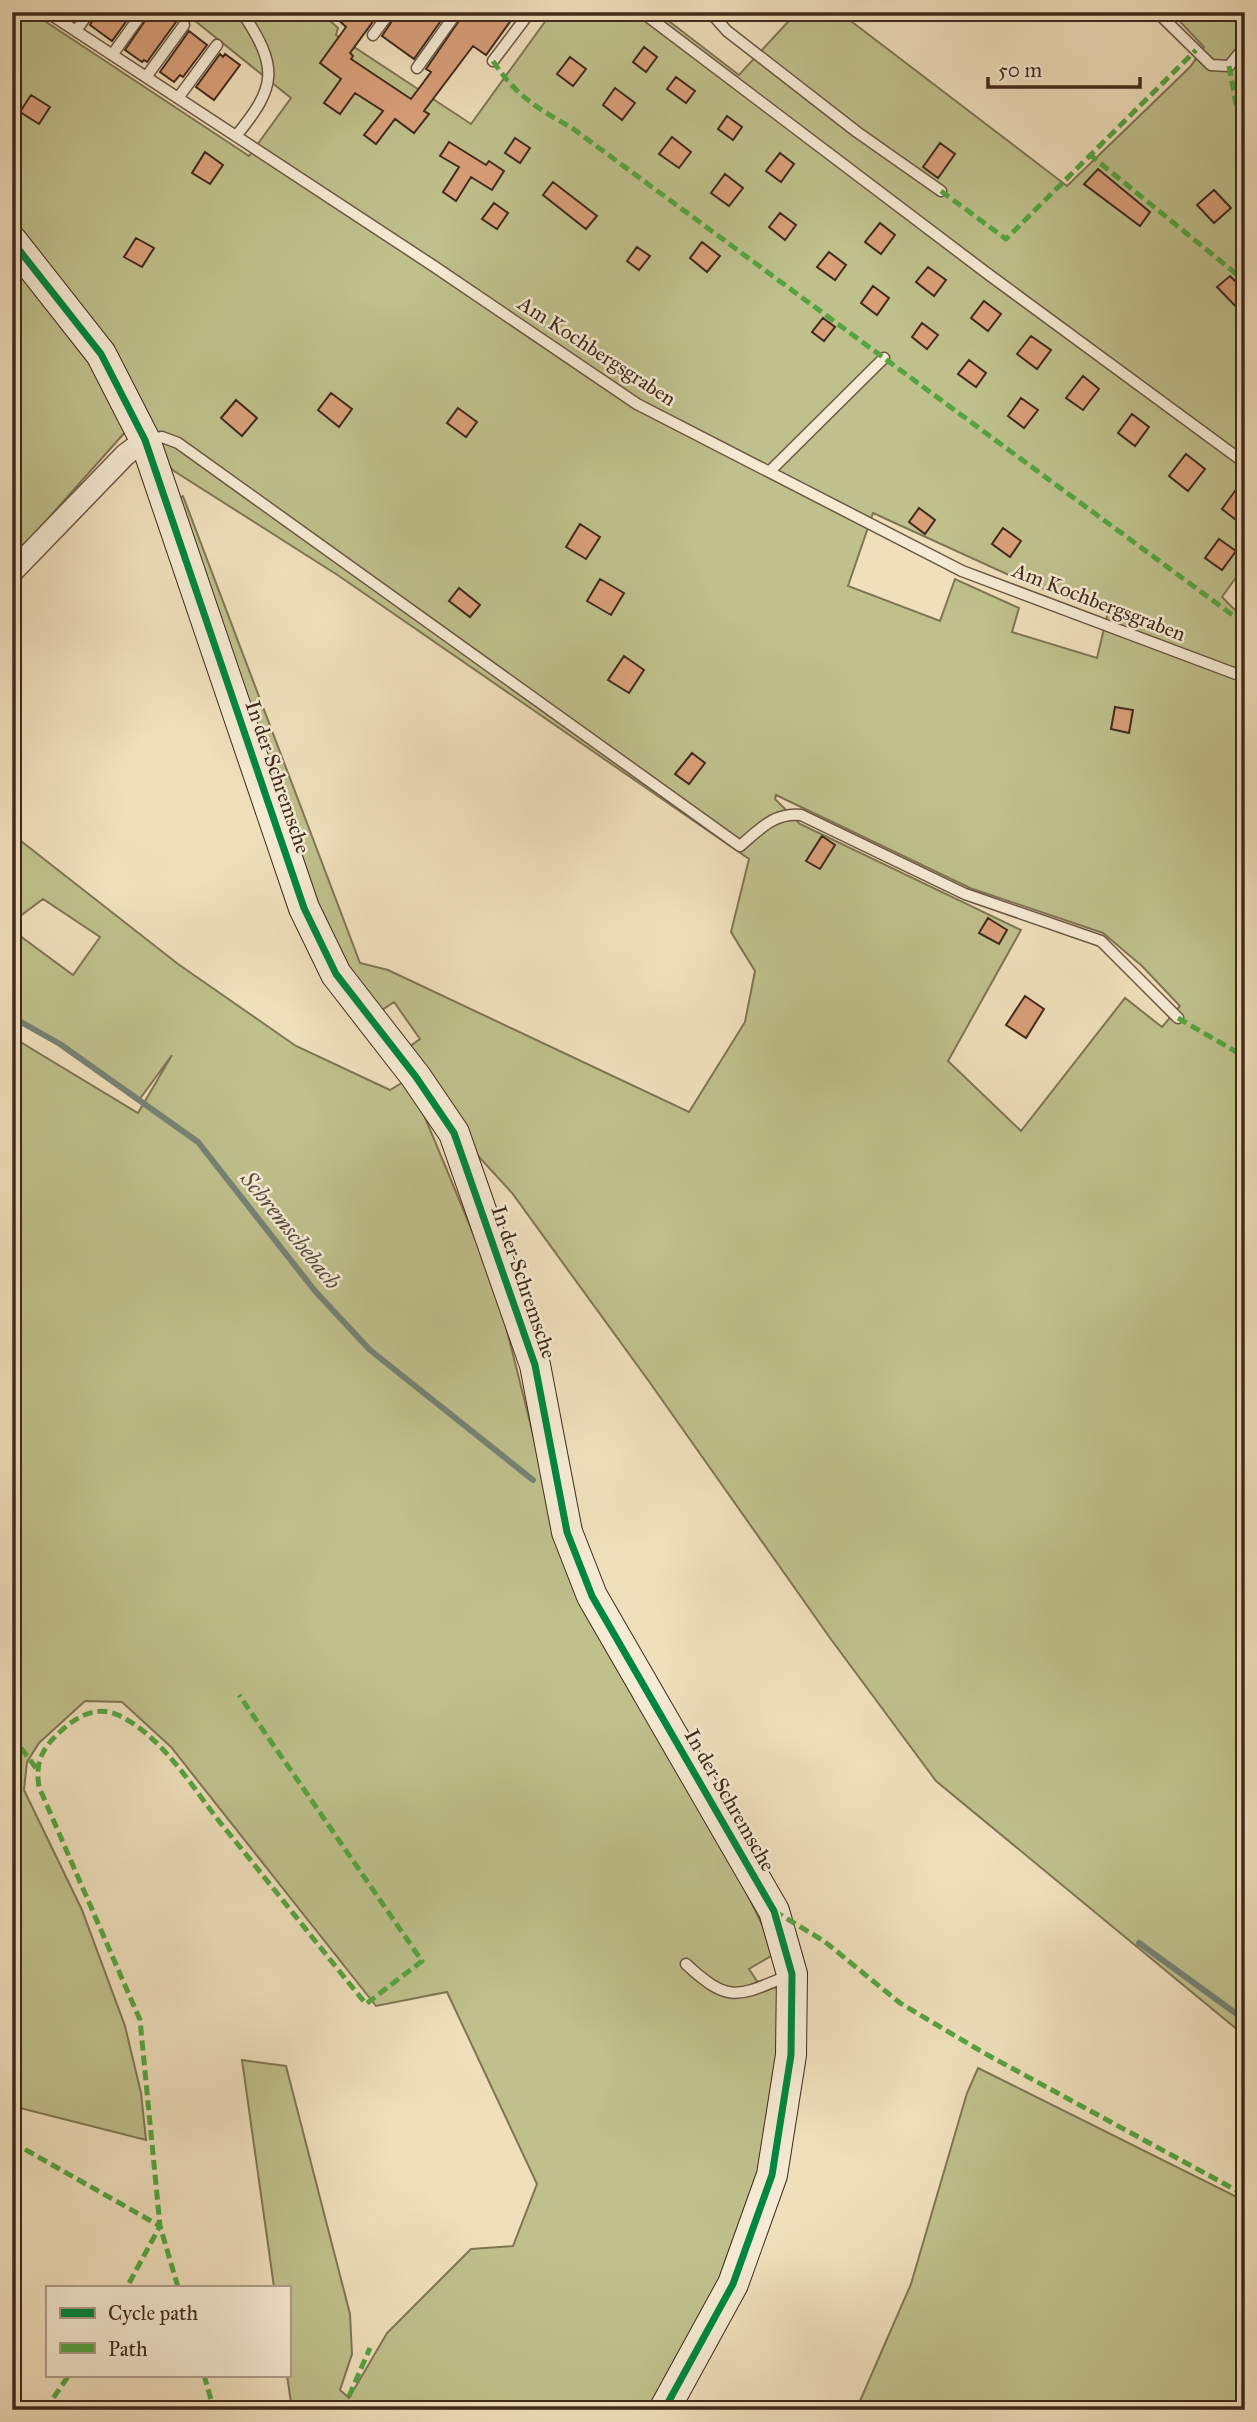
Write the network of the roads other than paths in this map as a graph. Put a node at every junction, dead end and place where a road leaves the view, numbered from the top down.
1 (47, 12) edge
2 (89, 12) edge
3 (143, 12) edge
4 (242, 12) edge
5 (390, 12) edge
6 (457, 12) edge
7 (530, 12) edge
8 (642, 12) edge
9 (710, 12) edge
10 (1157, 12) edge
11 (184, 25) dead end
12 (76, 31) junction
13 (373, 35) dead end
14 (217, 46) dead end
15 (1245, 46) edge
16 (112, 55) junction
17 (493, 61) dead end
18 (416, 68) dead end
19 (146, 77) junction
20 (178, 98) junction
21 (236, 136) junction
22 (941, 191) dead end
23 (12, 241) edge
24 (884, 358) dead end
25 (145, 440) junction
26 (1245, 463) edge
27 (769, 472) junction
28 (12, 572) edge
29 (1244, 677) edge
30 (1178, 1018) dead end
31 (686, 1964) dead end
32 (792, 1974) junction
33 (664, 2410) edge

1 - 12 lane, Am Kochbergsgraben
2 - 12 lane
3 - 16 lane
4 - 21 lane
5 - 13 lane
6 - 18 lane
7 - 17 lane
8 - 26 lane
9 - 22 lane
10 - 15 lane
11 - 19 lane
12 - 16 lane, Am Kochbergsgraben
14 - 20 lane
16 - 19 lane, Am Kochbergsgraben
19 - 20 lane, Am Kochbergsgraben
20 - 21 lane, Am Kochbergsgraben
21 - 27 lane, Am Kochbergsgraben
23 - 25 street, In der Schremsche
24 - 27 lane
25 - 28 street
25 - 30 lane
25 - 32 street, In der Schremsche
27 - 29 lane, Am Kochbergsgraben
31 - 32 lane
32 - 33 street, In der Schremsche

